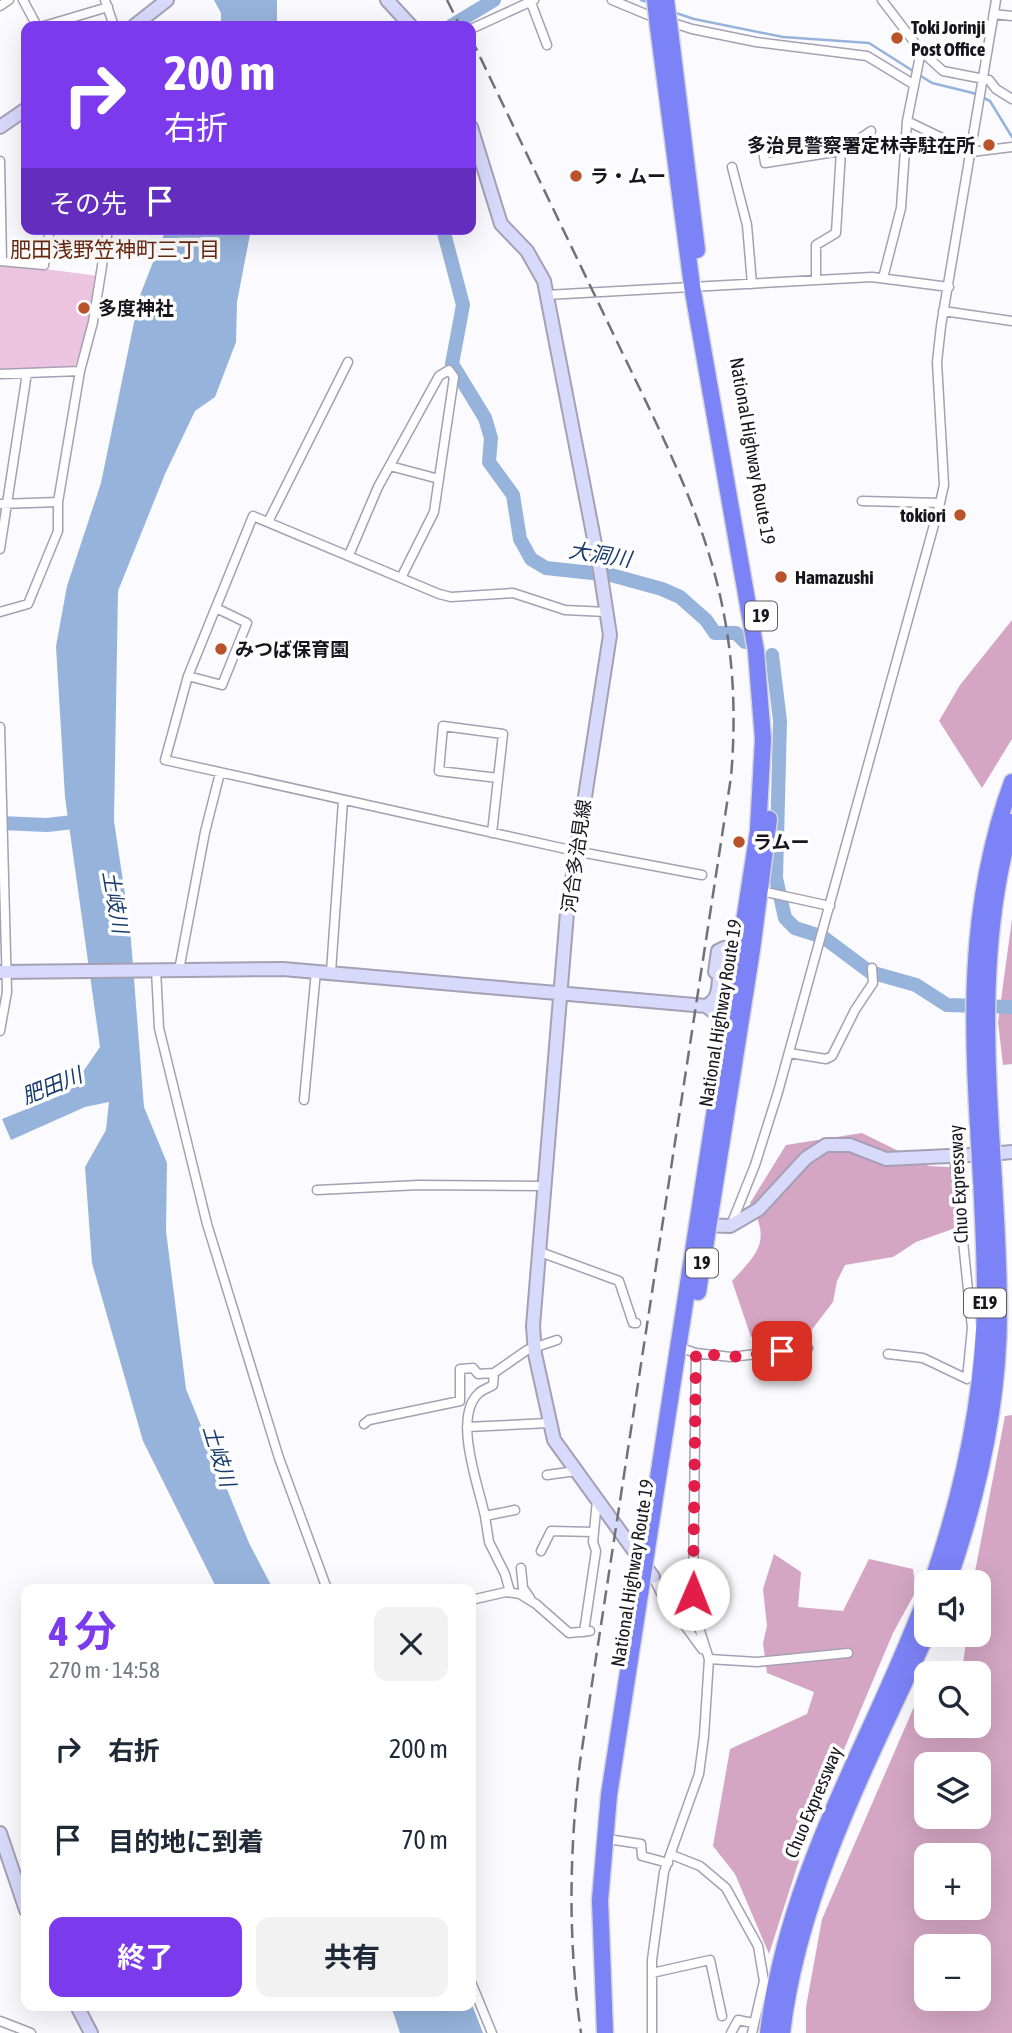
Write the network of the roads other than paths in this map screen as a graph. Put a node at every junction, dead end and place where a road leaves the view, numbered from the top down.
1 (9, 0) edge
2 (23, 0) edge
3 (167, 0) edge
4 (532, 0) edge
5 (612, 0) edge
6 (655, 0) edge
7 (666, 0) edge
8 (883, 0) edge
9 (996, 0) edge
10 (389, 1) edge
11 (107, 4) edge
12 (0, 6) edge
13 (993, 14) junction
14 (1012, 16) edge
15 (34, 21) edge
16 (58, 21) edge
17 (112, 21) edge
18 (140, 21) edge
19 (407, 21) edge
20 (476, 27) edge
21 (664, 29) junction
22 (547, 45) dead end
23 (921, 51) junction
24 (982, 79) junction
25 (912, 84) junction
26 (1012, 99) edge
27 (21, 112) edge
28 (907, 121) junction
29 (0, 127) edge
30 (871, 131) dead end
31 (476, 143) edge
32 (762, 144) dead end
33 (1012, 147) edge
34 (841, 151) junction
35 (971, 152) junction
36 (0, 161) edge
37 (732, 167) dead end
38 (49, 235) edge
39 (107, 235) edge
40 (1, 261) edge
41 (883, 278) junction
42 (816, 280) junction
43 (752, 284) junction
44 (696, 286) junction
45 (949, 287) junction
46 (547, 295) junction
47 (943, 311) junction
48 (1012, 321) edge
49 (348, 362) dead end
50 (80, 371) junction
51 (27, 373) junction
52 (0, 374) edge
53 (390, 466) junction
54 (439, 479) junction
55 (862, 501) dead end
56 (58, 502) junction
57 (3, 503) edge
58 (940, 503) junction
59 (268, 522) junction
60 (0, 549) edge
61 (349, 555) junction
62 (401, 578) junction
63 (216, 608) junction
64 (0, 612) edge
65 (607, 612) junction
66 (188, 676) junction
67 (0, 727) edge
68 (220, 773) junction
69 (498, 778) junction
70 (1012, 782) edge
71 (343, 801) junction
72 (1012, 822) edge
73 (492, 833) junction
74 (575, 851) junction
75 (702, 875) dead end
76 (768, 892) junction
77 (830, 906) junction
78 (984, 920) junction
79 (3, 932) edge
80 (743, 952) junction
81 (179, 970) junction
82 (150, 971) junction
83 (316, 971) junction
84 (5, 972) edge
85 (331, 972) junction
86 (873, 972) dead end
87 (561, 992) junction
88 (692, 1004) junction
89 (706, 1006) junction
90 (979, 1018) junction
91 (0, 1031) edge
92 (789, 1053) junction
93 (717, 1092) junction
94 (304, 1100) dead end
95 (970, 1155) dead end
96 (954, 1156) junction
97 (544, 1186) junction
98 (317, 1190) dead end
99 (702, 1226) junction
100 (730, 1226) junction
101 (540, 1252) junction
102 (636, 1323) dead end
103 (558, 1340) dead end
104 (534, 1347) junction
105 (808, 1348) dead end
106 (688, 1350) junction
107 (888, 1354) dead end
108 (494, 1373) junction
109 (549, 1423) junction
110 (364, 1424) dead end
111 (467, 1427) junction
112 (576, 1471) junction
113 (547, 1475) dead end
114 (597, 1500) junction
115 (515, 1510) dead end
116 (485, 1516) junction
117 (594, 1532) junction
118 (541, 1551) dead end
119 (520, 1568) dead end
120 (649, 1570) junction
121 (936, 1570) edge
122 (951, 1570) edge
123 (325, 1584) edge
124 (510, 1592) junction
125 (476, 1599) edge
126 (532, 1601) junction
127 (914, 1625) edge
128 (921, 1647) edge
129 (848, 1653) dead end
130 (709, 1660) junction
131 (0, 1833) edge
132 (614, 1840) junction
133 (2, 1851) edge
134 (670, 1859) junction
135 (21, 1898) edge
136 (652, 1973) junction
137 (476, 1994) edge
138 (80, 2011) edge
139 (722, 2016) dead end
140 (0, 2021) edge
141 (753, 2023) junction
142 (31, 2033) edge
143 (91, 2033) edge
144 (492, 2033) edge
145 (605, 2033) edge
146 (615, 2033) edge
147 (652, 2033) edge
148 (731, 2033) edge
149 (752, 2033) edge
150 (768, 2033) edge
151 (782, 2033) edge

1 - 12 street
2 - 15 street
3 - 18 main road
4 - 20 street
4 - 22 street
5 - 25 street
6 - 21 highway, National Highway Route 19 / 19, bridge
7 - 21 highway, National Highway Route 19 / 19, bridge
8 - 23 street
9 - 13 street
10 - 19 main road
11 - 16 street
11 - 17 street
13 - 14 street
13 - 24 street
21 - 44 highway, National Highway Route 19 / 19
23 - 24 street
23 - 25 street
24 - 26 street
24 - 35 street
25 - 28 street
27 - 29 main road
28 - 35 street
28 - 41 street
30 - 34 street
31 - 46 main road, 河合多治見線
32 - 34 street
33 - 35 street
34 - 42 street
35 - 45 street
36 - 40 street
37 - 43 street
38 - 40 street
39 - 50 street
41 - 42 street
41 - 45 street
42 - 43 street
43 - 44 street
44 - 46 street
44 - 76 highway, National Highway Route 19 / 19
44 - 80 highway, National Highway Route 19 / 19
45 - 47 street
46 - 65 main road, 河合多治見線
47 - 48 street
47 - 58 street
49 - 59 street
50 - 51 street
50 - 56 street
51 - 52 street
51 - 57 street
53 - 54 street
53 - 54 street
53 - 61 street
54 - 62 street
55 - 58 street
56 - 57 street
56 - 64 street
57 - 60 street
58 - 77 street
59 - 61 street
59 - 63 street
61 - 62 street
62 - 65 street
63 - 66 street
63 - 66 street
65 - 74 main road, 河合多治見線
66 - 68 street
67 - 79 street
68 - 71 street
68 - 81 street
69 - 69 street
69 - 73 street
70 - 78 highway, Chuo Expressway / E19
71 - 73 street
71 - 85 street
72 - 78 highway, Chuo Expressway / E19
73 - 74 street
74 - 75 street
74 - 87 main road, 河合多治見線
76 - 77 street
76 - 80 highway, National Highway Route 19 / 19
77 - 92 street
78 - 90 highway, Chuo Expressway / E19
79 - 84 street
80 - 88 main road
80 - 89 main road
80 - 93 highway, National Highway Route 19 / 19
80 - 99 highway, National Highway Route 19 / 19
81 - 82 main road
81 - 83 main road
82 - 84 main road
82 - 123 street
83 - 85 main road
83 - 94 street
84 - 91 street
85 - 87 main road
86 - 92 street
87 - 88 main road
87 - 97 main road, 河合多治見線
88 - 89 main road
89 - 93 main road
90 - 121 highway, Chuo Expressway / E19
90 - 122 highway, Chuo Expressway / E19
92 - 100 street
93 - 99 highway, National Highway Route 19 / 19
95 - 96 main road
96 - 100 main road
96 - 107 street
97 - 98 street
97 - 101 main road, 河合多治見線
99 - 100 main road
99 - 106 highway, National Highway Route 19 / 19
101 - 102 street
101 - 104 main road, 河合多治見線
103 - 104 street
104 - 108 street
104 - 109 main road, 河合多治見線
105 - 106 street
106 - 120 highway, National Highway Route 19 / 19
106 - 130 street
108 - 110 street
108 - 111 street
109 - 111 street
109 - 112 main road, 河合多治見線
111 - 116 street
112 - 113 street
112 - 114 main road, 河合多治見線
114 - 117 street
114 - 120 main road, 河合多治見線
115 - 116 street
116 - 124 street
117 - 118 street
117 - 126 street
119 - 126 street
120 - 130 street
120 - 132 highway, National Highway Route 19 / 19
120 - 145 highway, National Highway Route 19 / 19
124 - 125 street
124 - 126 street
127 - 150 highway, Chuo Expressway
128 - 151 highway, Chuo Expressway
129 - 130 street
130 - 134 street
131 - 133 main road
132 - 134 street
132 - 146 highway, National Highway Route 19 / 19
133 - 135 main road
134 - 136 street
134 - 141 street
136 - 139 street
136 - 147 street
137 - 144 street
138 - 143 main road
140 - 142 street
141 - 148 street
141 - 149 street

